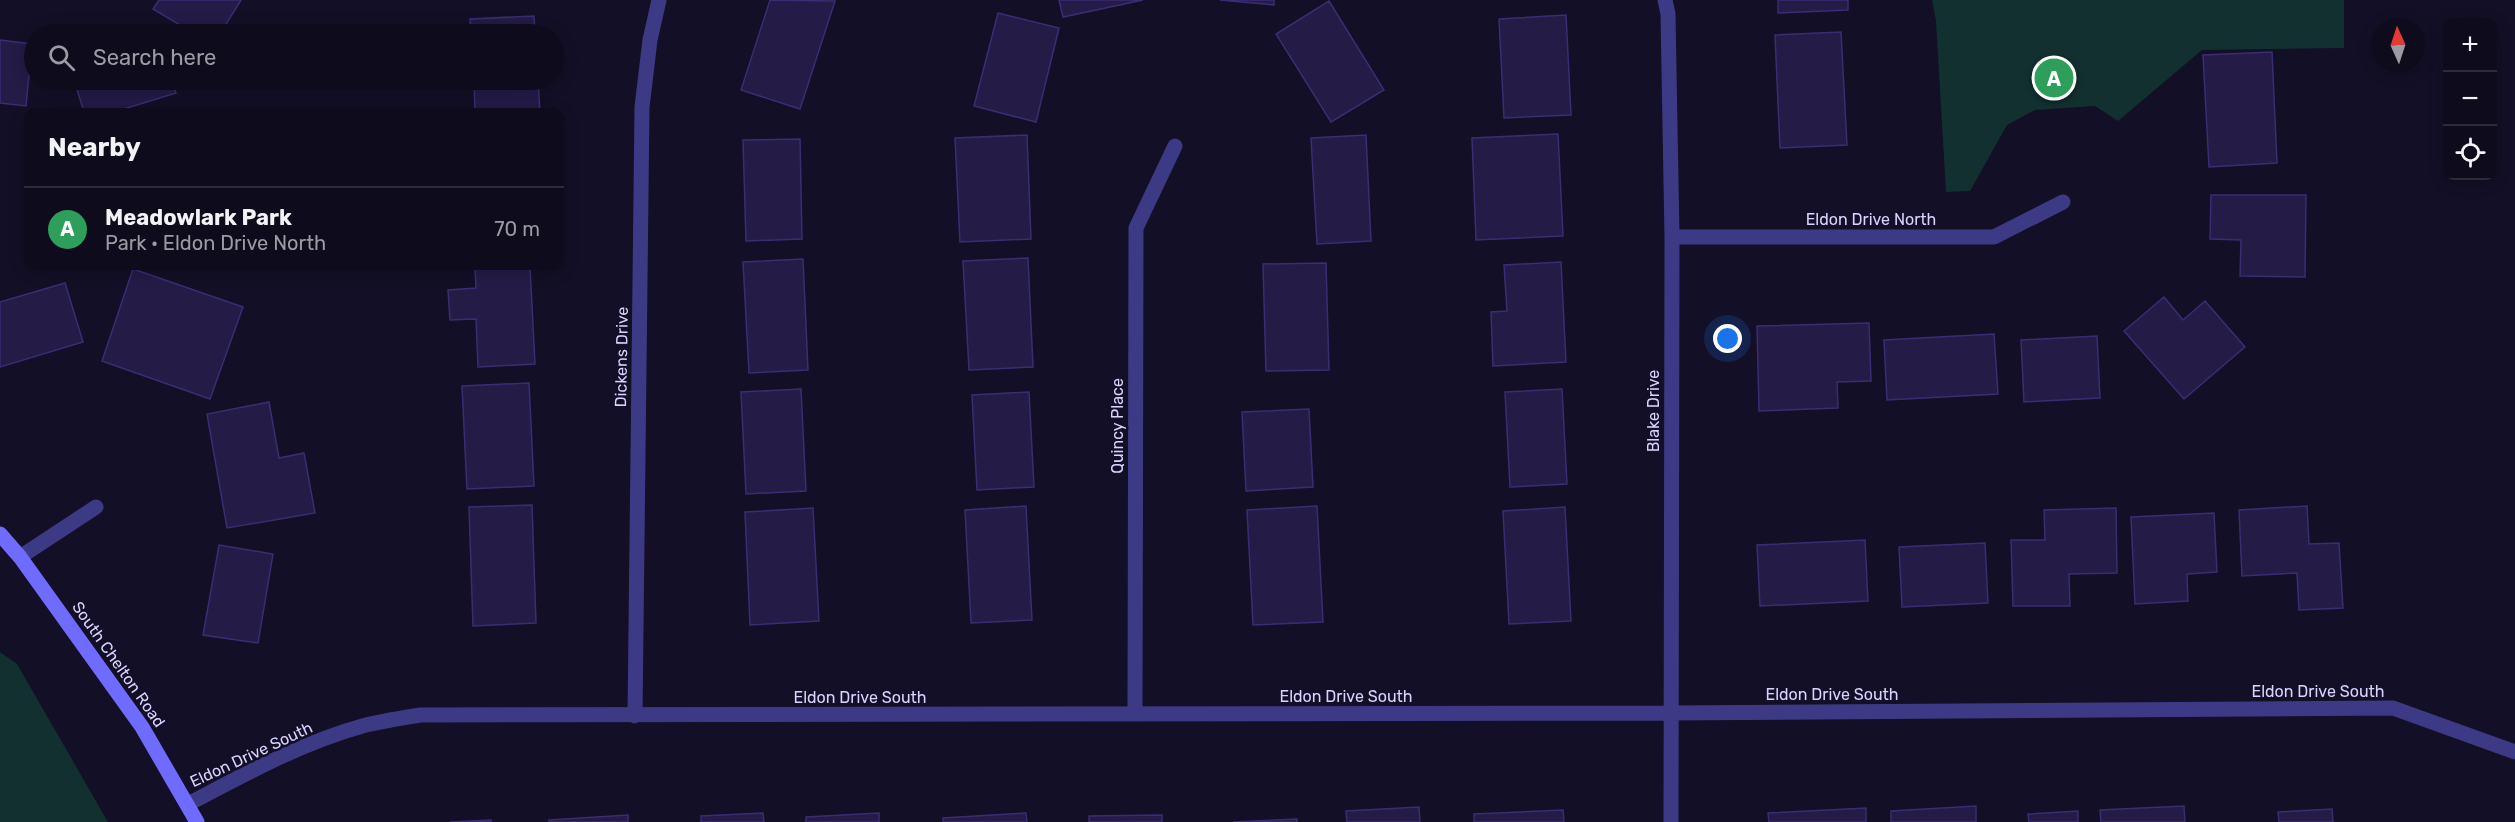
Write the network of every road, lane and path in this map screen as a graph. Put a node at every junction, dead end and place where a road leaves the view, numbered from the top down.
1 (659, 0) edge
2 (1665, 0) edge
3 (1175, 146) dead end
4 (2063, 202) dead end
5 (1672, 237) junction
6 (96, 507) dead end
7 (0, 534) edge
8 (20, 557) junction
9 (1670, 713) junction
10 (1135, 714) junction
11 (635, 716) junction
12 (2515, 752) edge
13 (188, 804) junction
14 (198, 822) edge
15 (1671, 822) edge

1 - 11 street, Dickens Drive
2 - 5 street, Blake Drive
3 - 10 street, Quincy Place
4 - 5 street, Eldon Drive North
5 - 9 street, Blake Drive
6 - 8 street
7 - 8 main road, South Chelton Road
8 - 13 main road, South Chelton Road
9 - 10 street, Eldon Drive South
9 - 12 street, Eldon Drive South
9 - 15 street, Blake Drive
10 - 11 street, Eldon Drive South
11 - 13 street, Eldon Drive South
13 - 14 main road, South Chelton Road

